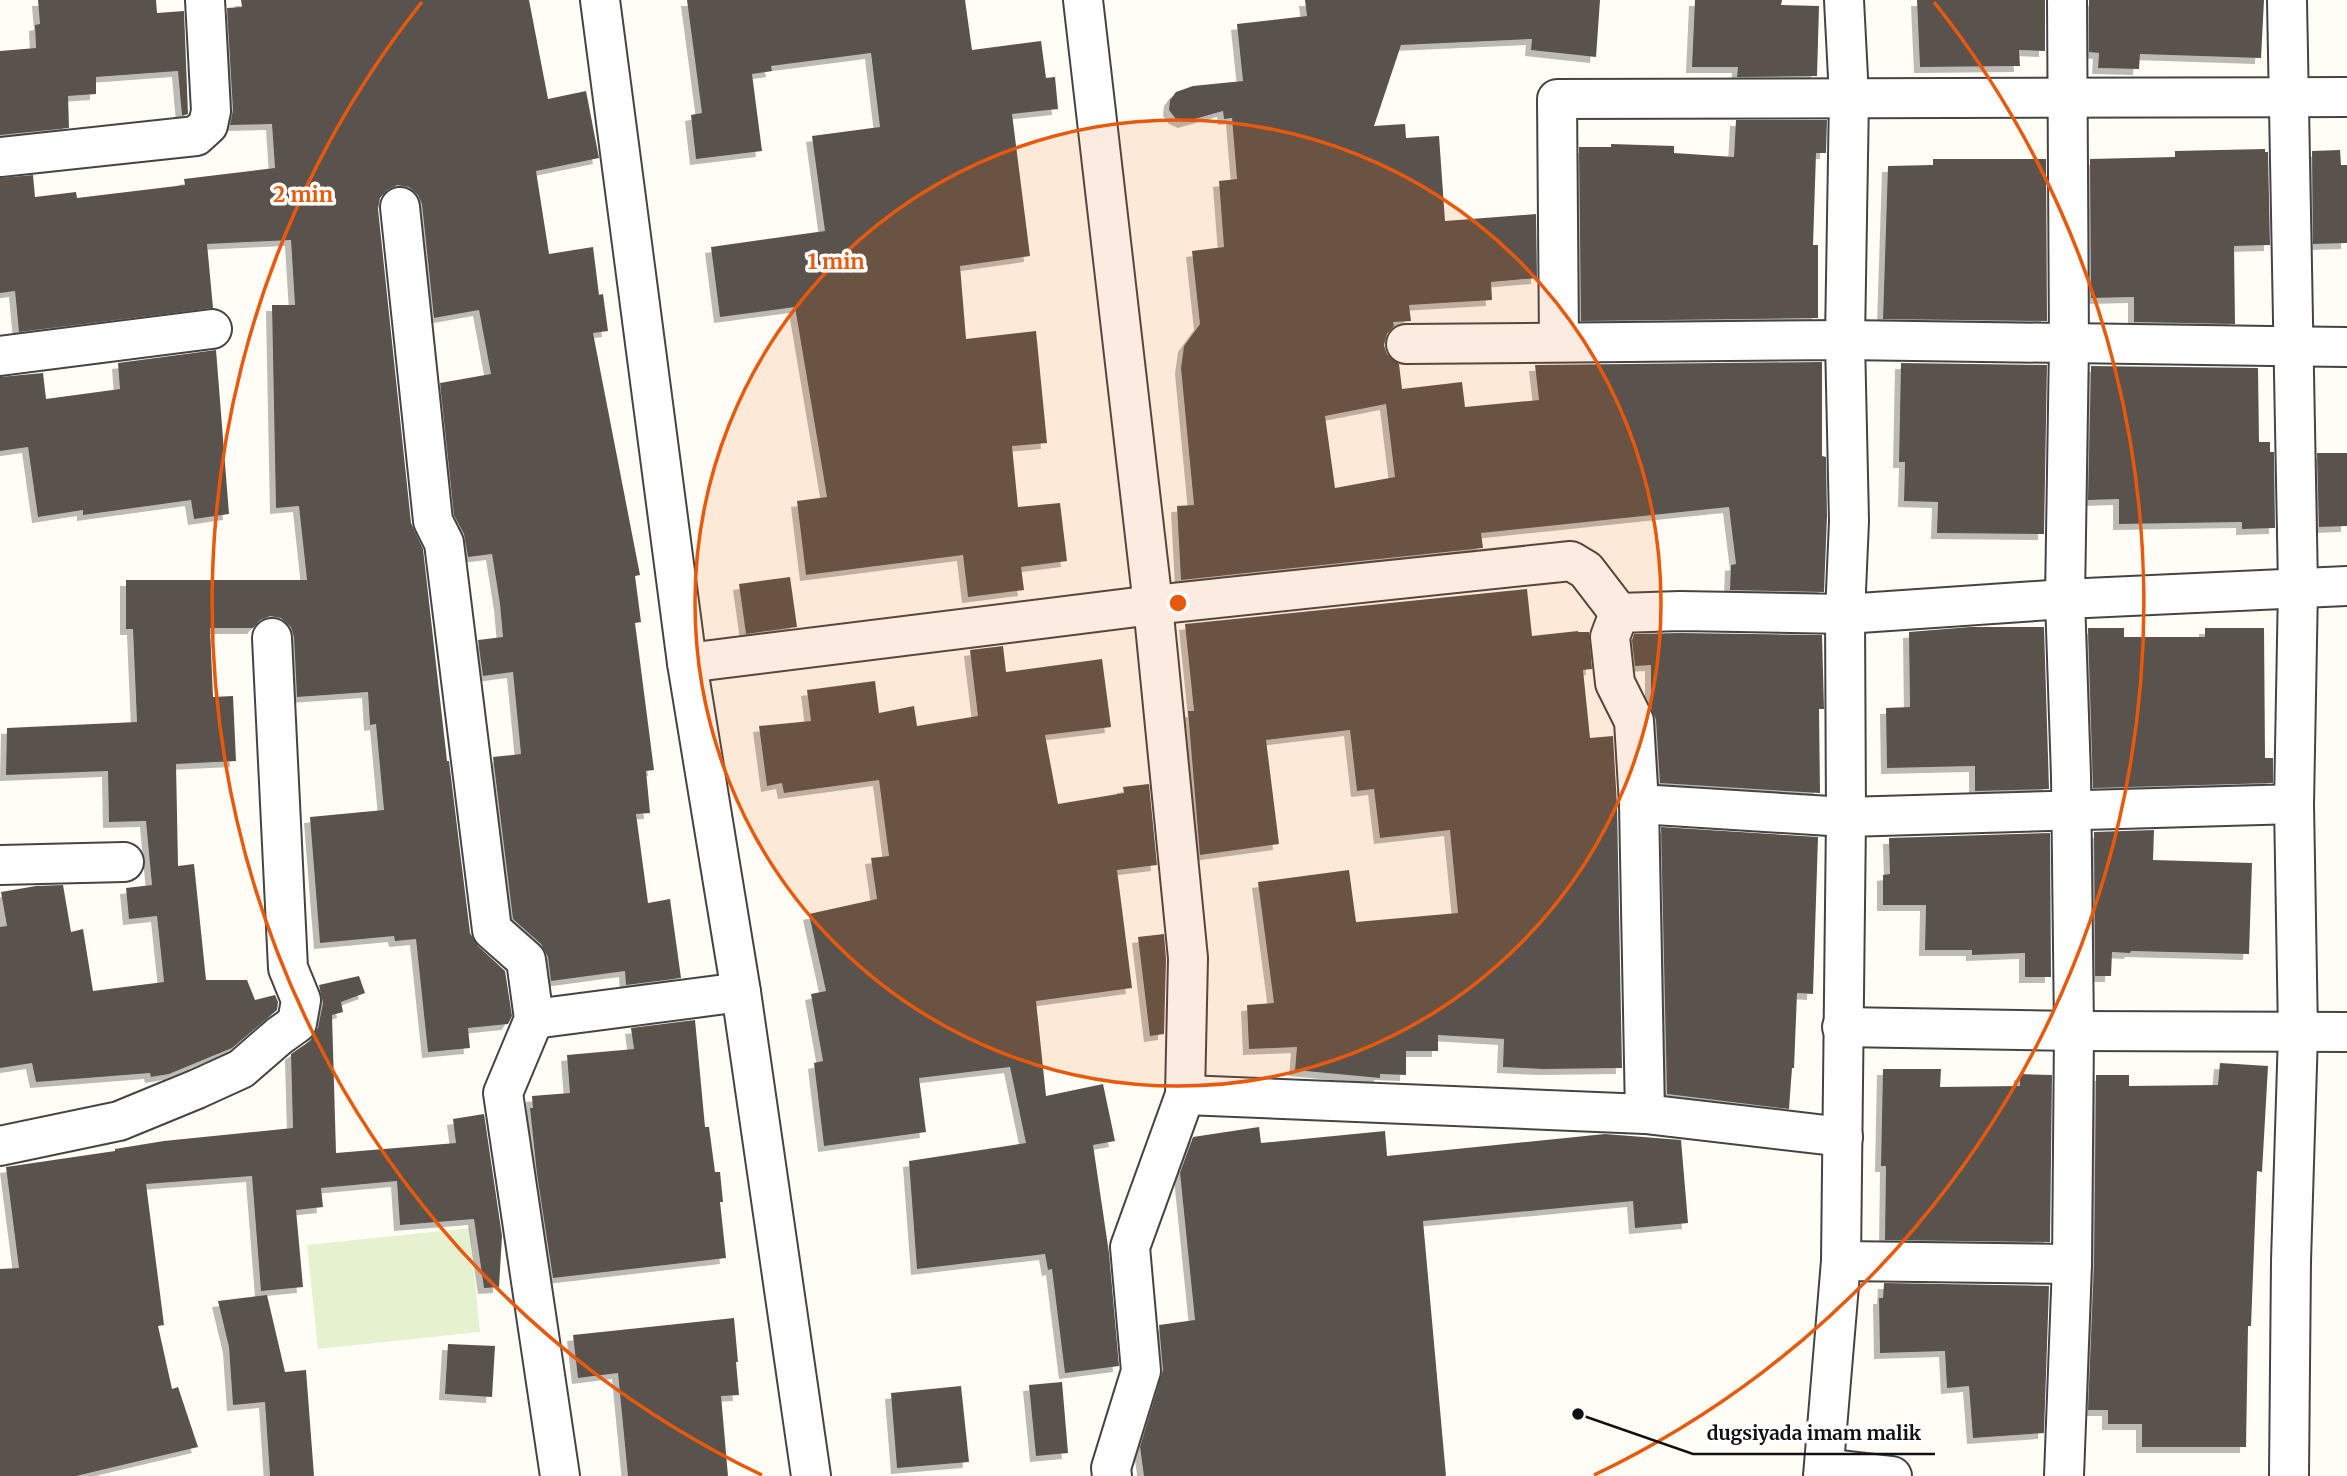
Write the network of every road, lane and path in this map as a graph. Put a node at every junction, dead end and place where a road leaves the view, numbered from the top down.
1 (205, 0) edge
2 (600, 0) edge
3 (1083, 0) edge
4 (1844, 0) edge
5 (2067, 0) edge
6 (2287, 0) edge
7 (2068, 96) junction
8 (1849, 97) junction
9 (2347, 97) edge
10 (2289, 99) junction
11 (0, 157) edge
12 (400, 207) dead end
13 (212, 330) dead end
14 (1845, 340) junction
15 (1559, 342) junction
16 (1406, 344) dead end
17 (2070, 344) junction
18 (2294, 346) junction
19 (2347, 347) edge
20 (0, 356) edge
21 (2347, 586) edge
22 (2298, 587) junction
23 (2065, 598) junction
24 (1153, 605) junction
25 (1619, 613) junction
26 (1845, 614) junction
27 (272, 638) dead end
28 (687, 663) junction
29 (1639, 804) junction
30 (2294, 804) junction
31 (2072, 811) junction
32 (1846, 817) junction
33 (124, 862) dead end
34 (0, 864) edge
35 (741, 992) junction
36 (534, 1019) junction
37 (1842, 1027) junction
38 (2074, 1031) junction
39 (2347, 1032) edge
40 (2298, 1034) junction
41 (1185, 1095) junction
42 (1645, 1114) junction
43 (1843, 1137) junction
44 (0, 1146) edge
45 (1841, 1261) junction
46 (2072, 1264) junction
47 (1824, 1472) edge
48 (560, 1476) edge
49 (811, 1476) edge
50 (1112, 1476) edge
51 (1892, 1476) edge
52 (2064, 1476) edge
53 (2289, 1476) edge

1 - 11 street
2 - 28 street
3 - 24 street
4 - 8 street
5 - 7 street
6 - 10 street
7 - 8 street
7 - 10 street
7 - 17 street
8 - 14 street
8 - 15 street
9 - 10 street
10 - 18 street
12 - 36 street
13 - 20 street
14 - 15 street
14 - 17 street
14 - 26 street
15 - 16 street
17 - 18 street
17 - 23 street
18 - 19 street
18 - 22 street
21 - 22 street
22 - 23 street
22 - 30 street
23 - 26 street
23 - 31 street
24 - 25 street
24 - 28 street
24 - 41 street
25 - 26 street
25 - 29 street
26 - 32 street
27 - 44 street
28 - 35 street
29 - 32 street
29 - 42 street
30 - 31 street
30 - 40 street
31 - 32 street
31 - 38 street
32 - 37 street
33 - 34 street
35 - 36 street
35 - 49 street
36 - 48 street
37 - 38 street
37 - 43 street
38 - 40 street
38 - 46 street
39 - 40 street
40 - 53 street
41 - 42 street
41 - 50 street
42 - 43 street
43 - 45 street
45 - 46 street
45 - 47 street
46 - 52 street
47 - 51 street

